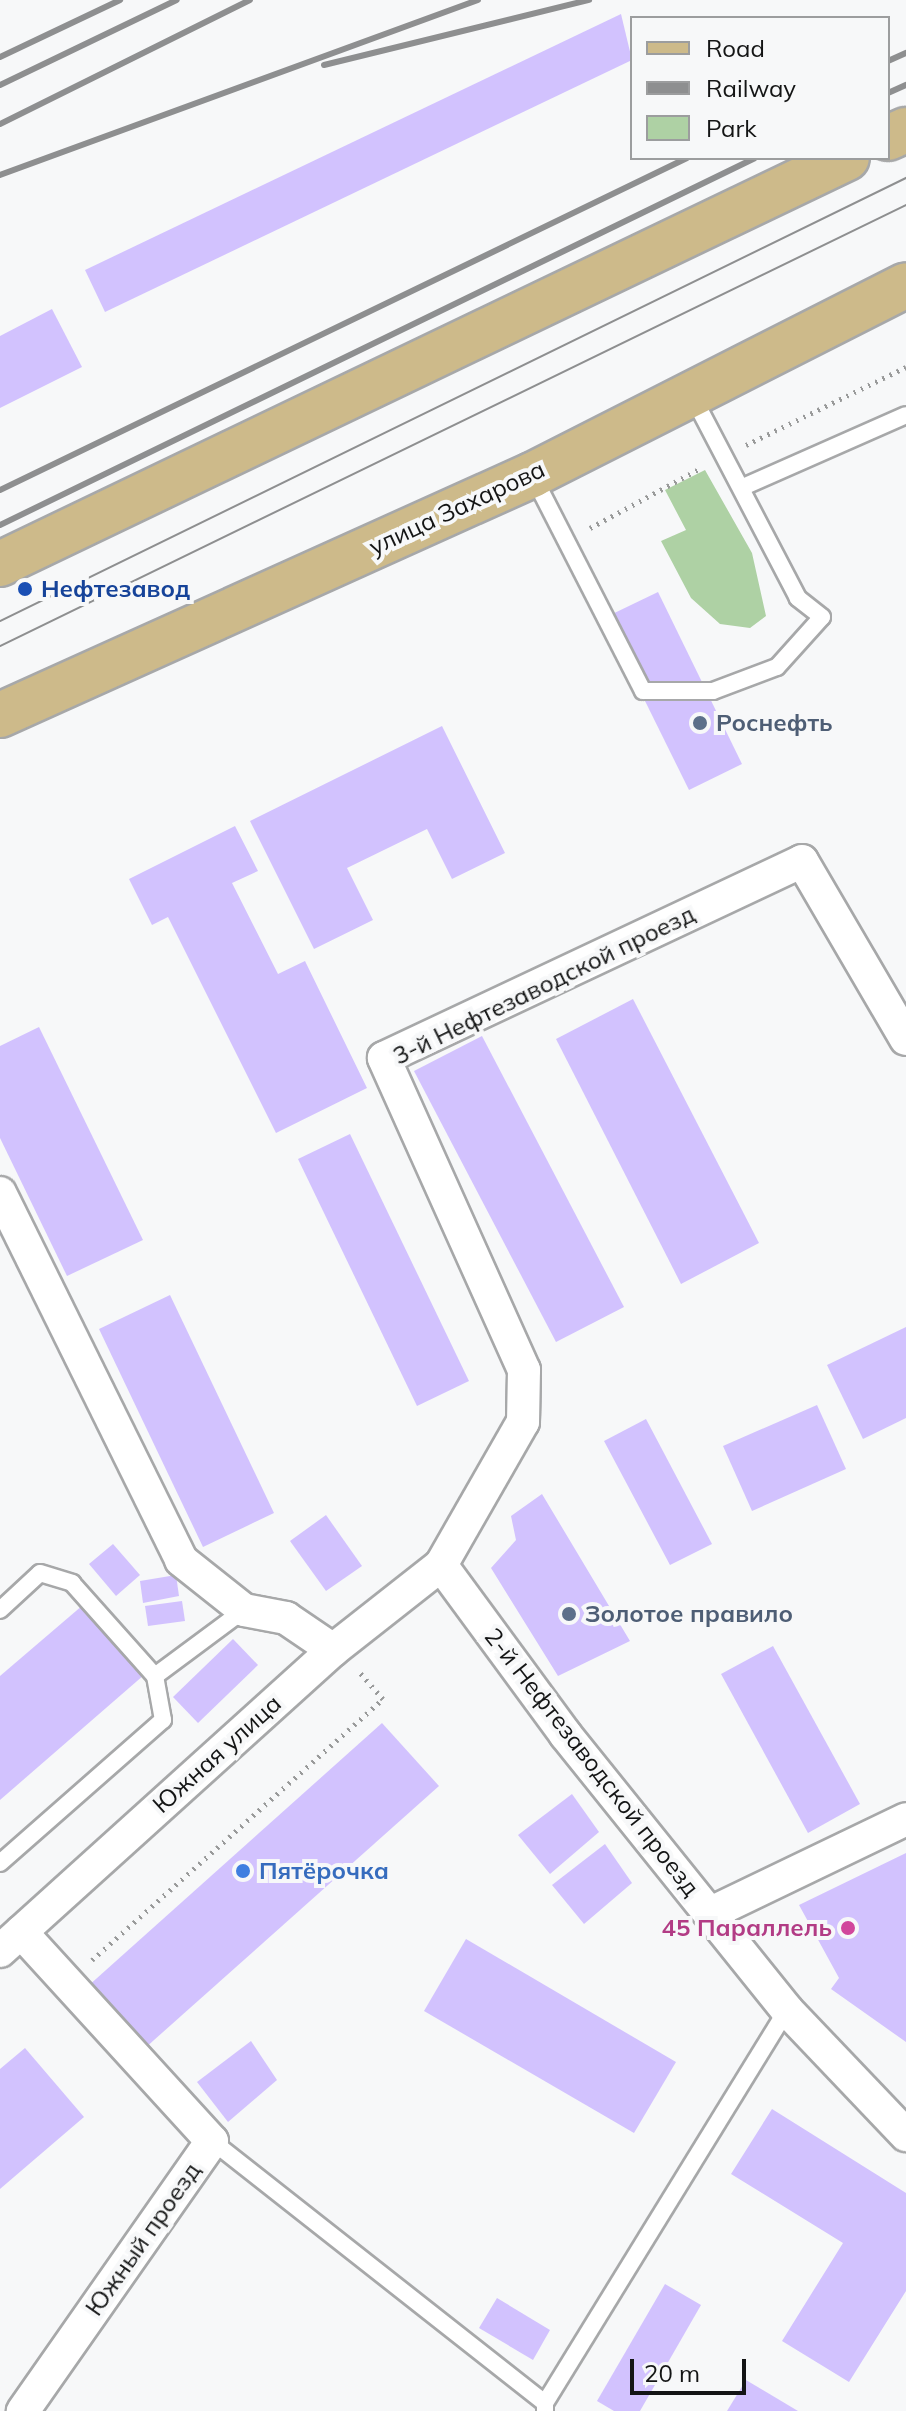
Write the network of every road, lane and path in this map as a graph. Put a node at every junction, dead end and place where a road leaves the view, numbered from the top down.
1 (843, 160) edge
2 (906, 285) edge
3 (692, 394) junction
4 (906, 415) edge
5 (532, 475) junction
6 (743, 487) junction
7 (0, 564) edge
8 (0, 715) edge
9 (906, 1039) edge
10 (0, 1193) edge
11 (441, 1565) junction
12 (0, 1610) edge
13 (244, 1610) junction
14 (348, 1654) junction
15 (155, 1676) junction
16 (906, 1819) edge
17 (0, 1863) edge
18 (711, 1913) junction
19 (11, 1941) edge
20 (67, 1982) junction
21 (787, 2010) junction
22 (906, 2135) edge
23 (212, 2141) junction
24 (545, 2407) edge
25 (23, 2411) edge

1 - 7 main road
2 - 3 main road, улица Захарова
3 - 5 main road, улица Захарова
3 - 6 lane
4 - 6 lane
5 - 6 lane
5 - 8 main road, улица Захарова
9 - 11 street, 3-й Нефтезаводской проезд
10 - 13 street
11 - 14 street, Южная улица
11 - 18 street, 2-й Нефтезаводской проезд
12 - 15 lane
13 - 14 street
13 - 15 lane
14 - 19 street, Южная улица
14 - 20 path
15 - 17 lane
16 - 18 street
18 - 21 street, 2-й Нефтезаводской проезд
19 - 20 street, Южный проезд
20 - 23 street, Южный проезд
21 - 22 street, 2-й Нефтезаводской проезд
21 - 24 lane
23 - 24 lane
23 - 25 street, Южный проезд

